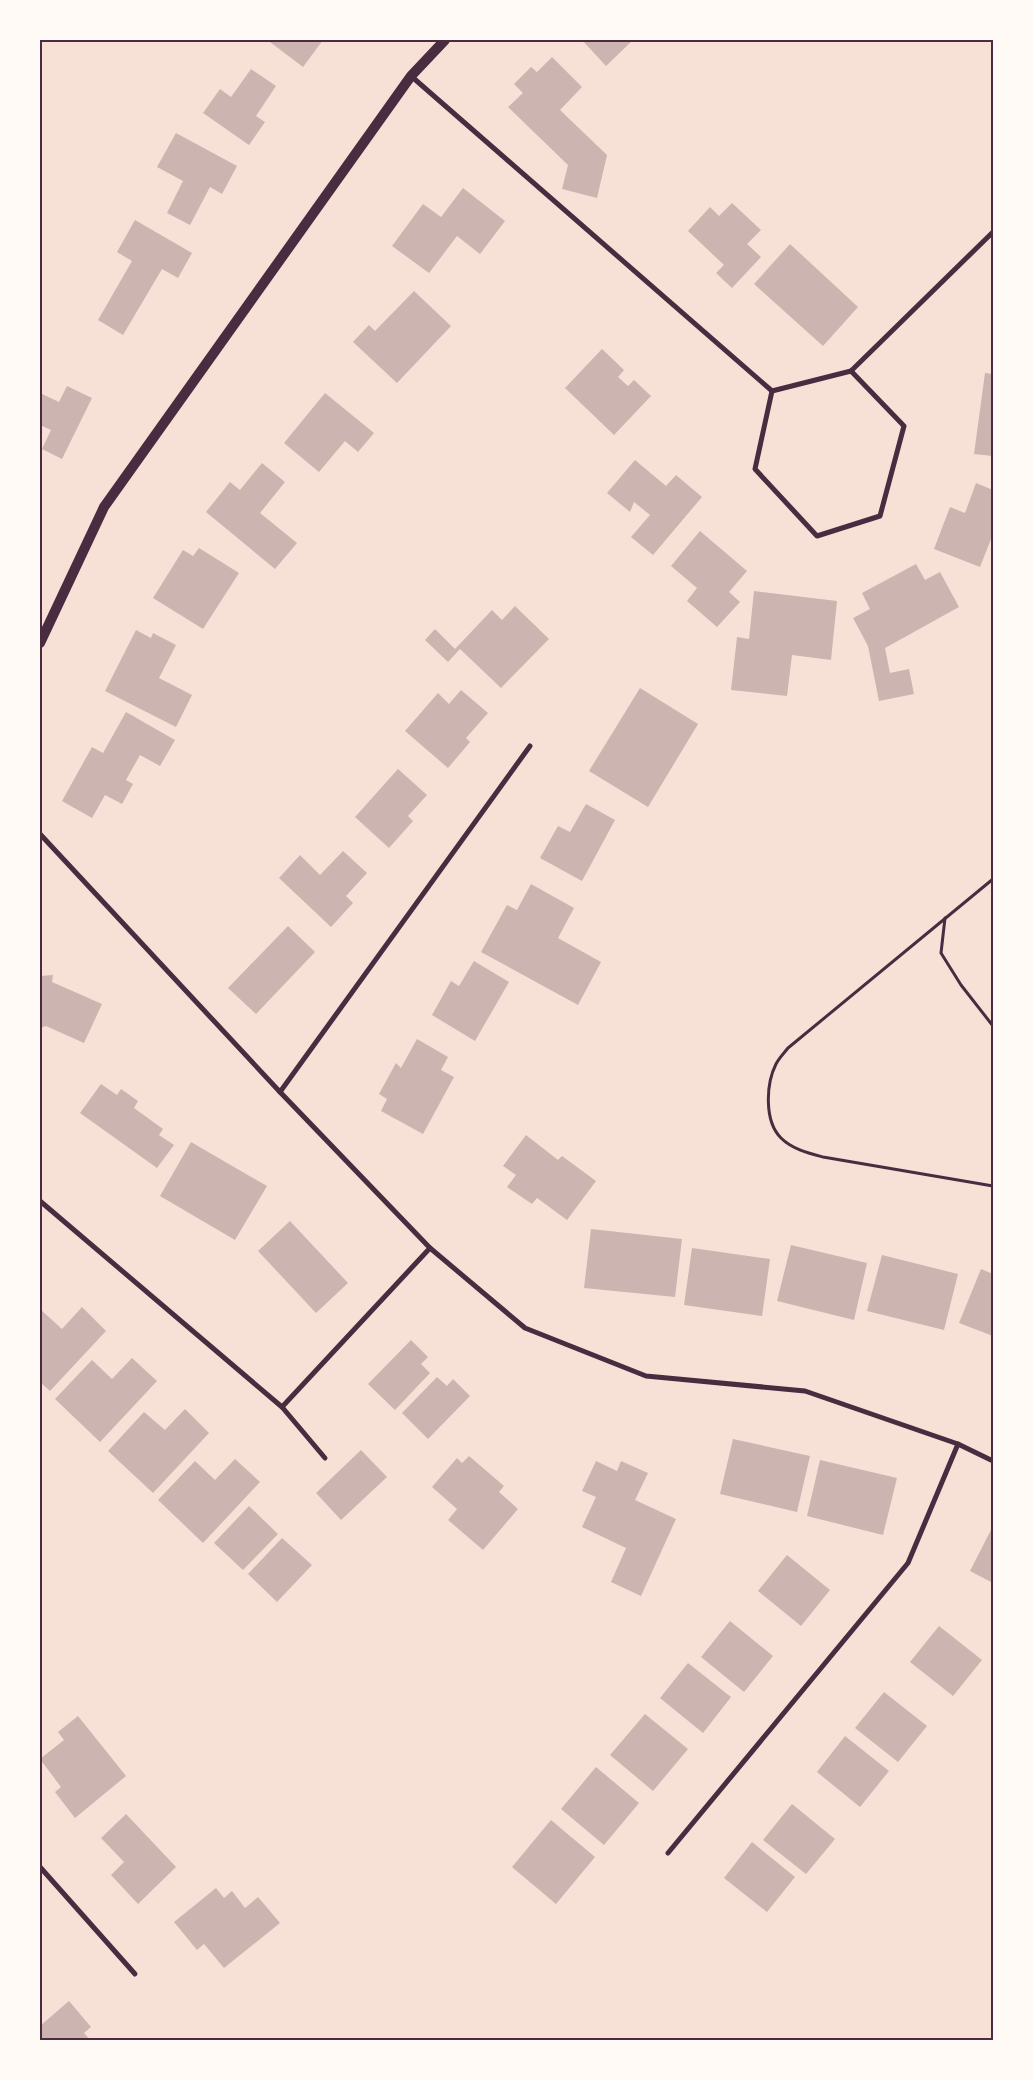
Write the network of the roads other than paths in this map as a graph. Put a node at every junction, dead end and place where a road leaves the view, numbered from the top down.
1 (445, 40) edge
2 (412, 76) junction
3 (993, 232) edge
4 (851, 371) junction
5 (772, 392) junction
6 (40, 643) edge
7 (530, 746) dead end
8 (40, 834) edge
9 (280, 1092) junction
10 (40, 1201) edge
11 (430, 1248) junction
12 (282, 1407) junction
13 (958, 1444) junction
14 (325, 1458) dead end
15 (993, 1461) edge
16 (668, 1853) dead end
17 (40, 1867) edge
18 (135, 1974) dead end

1 - 2 main road
2 - 5 street
2 - 6 main road
3 - 4 street
4 - 5 street
4 - 5 street
7 - 9 street
8 - 9 street
9 - 11 street
10 - 12 street
11 - 12 street
11 - 13 street
12 - 14 street
13 - 15 street
13 - 16 street
17 - 18 street

